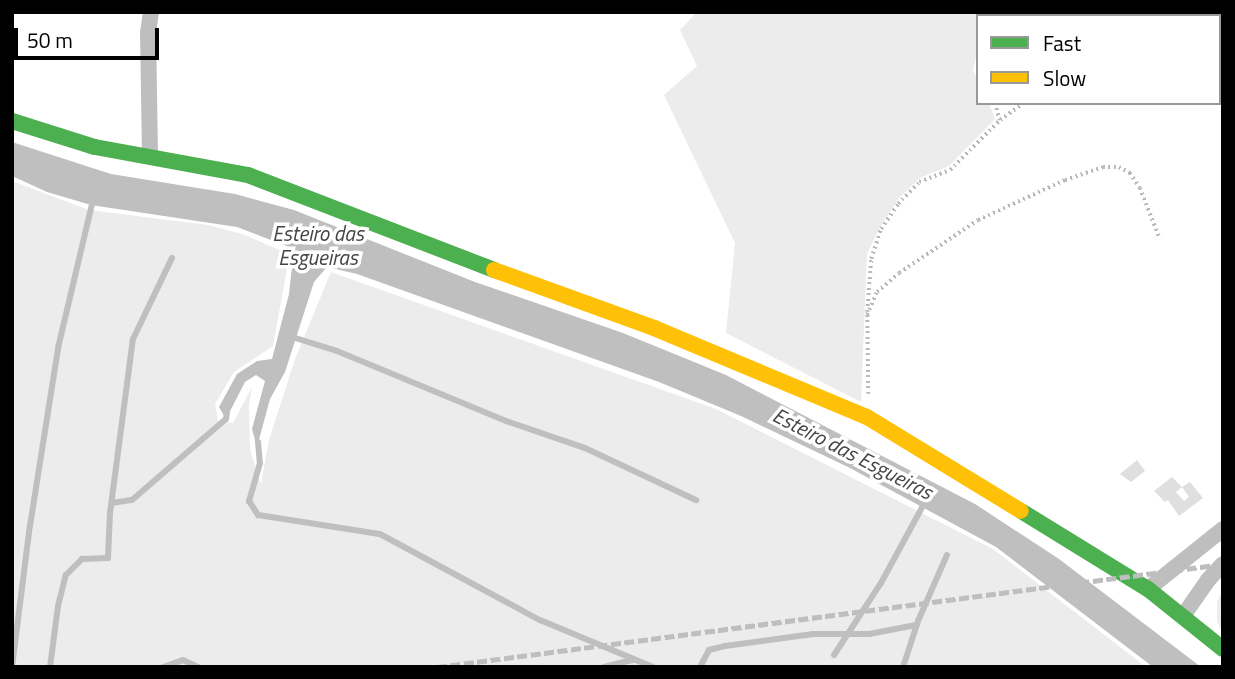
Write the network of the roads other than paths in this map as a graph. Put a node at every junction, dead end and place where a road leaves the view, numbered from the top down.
1 (151, 12) edge
2 (12, 121) edge
3 (150, 156) junction
4 (1223, 529) edge
5 (1223, 564) edge
6 (1148, 589) junction
7 (1183, 616) junction
8 (1223, 649) edge

1 - 3 street
2 - 3 street
3 - 6 street
4 - 6 street
5 - 7 street
6 - 7 street
7 - 8 street

